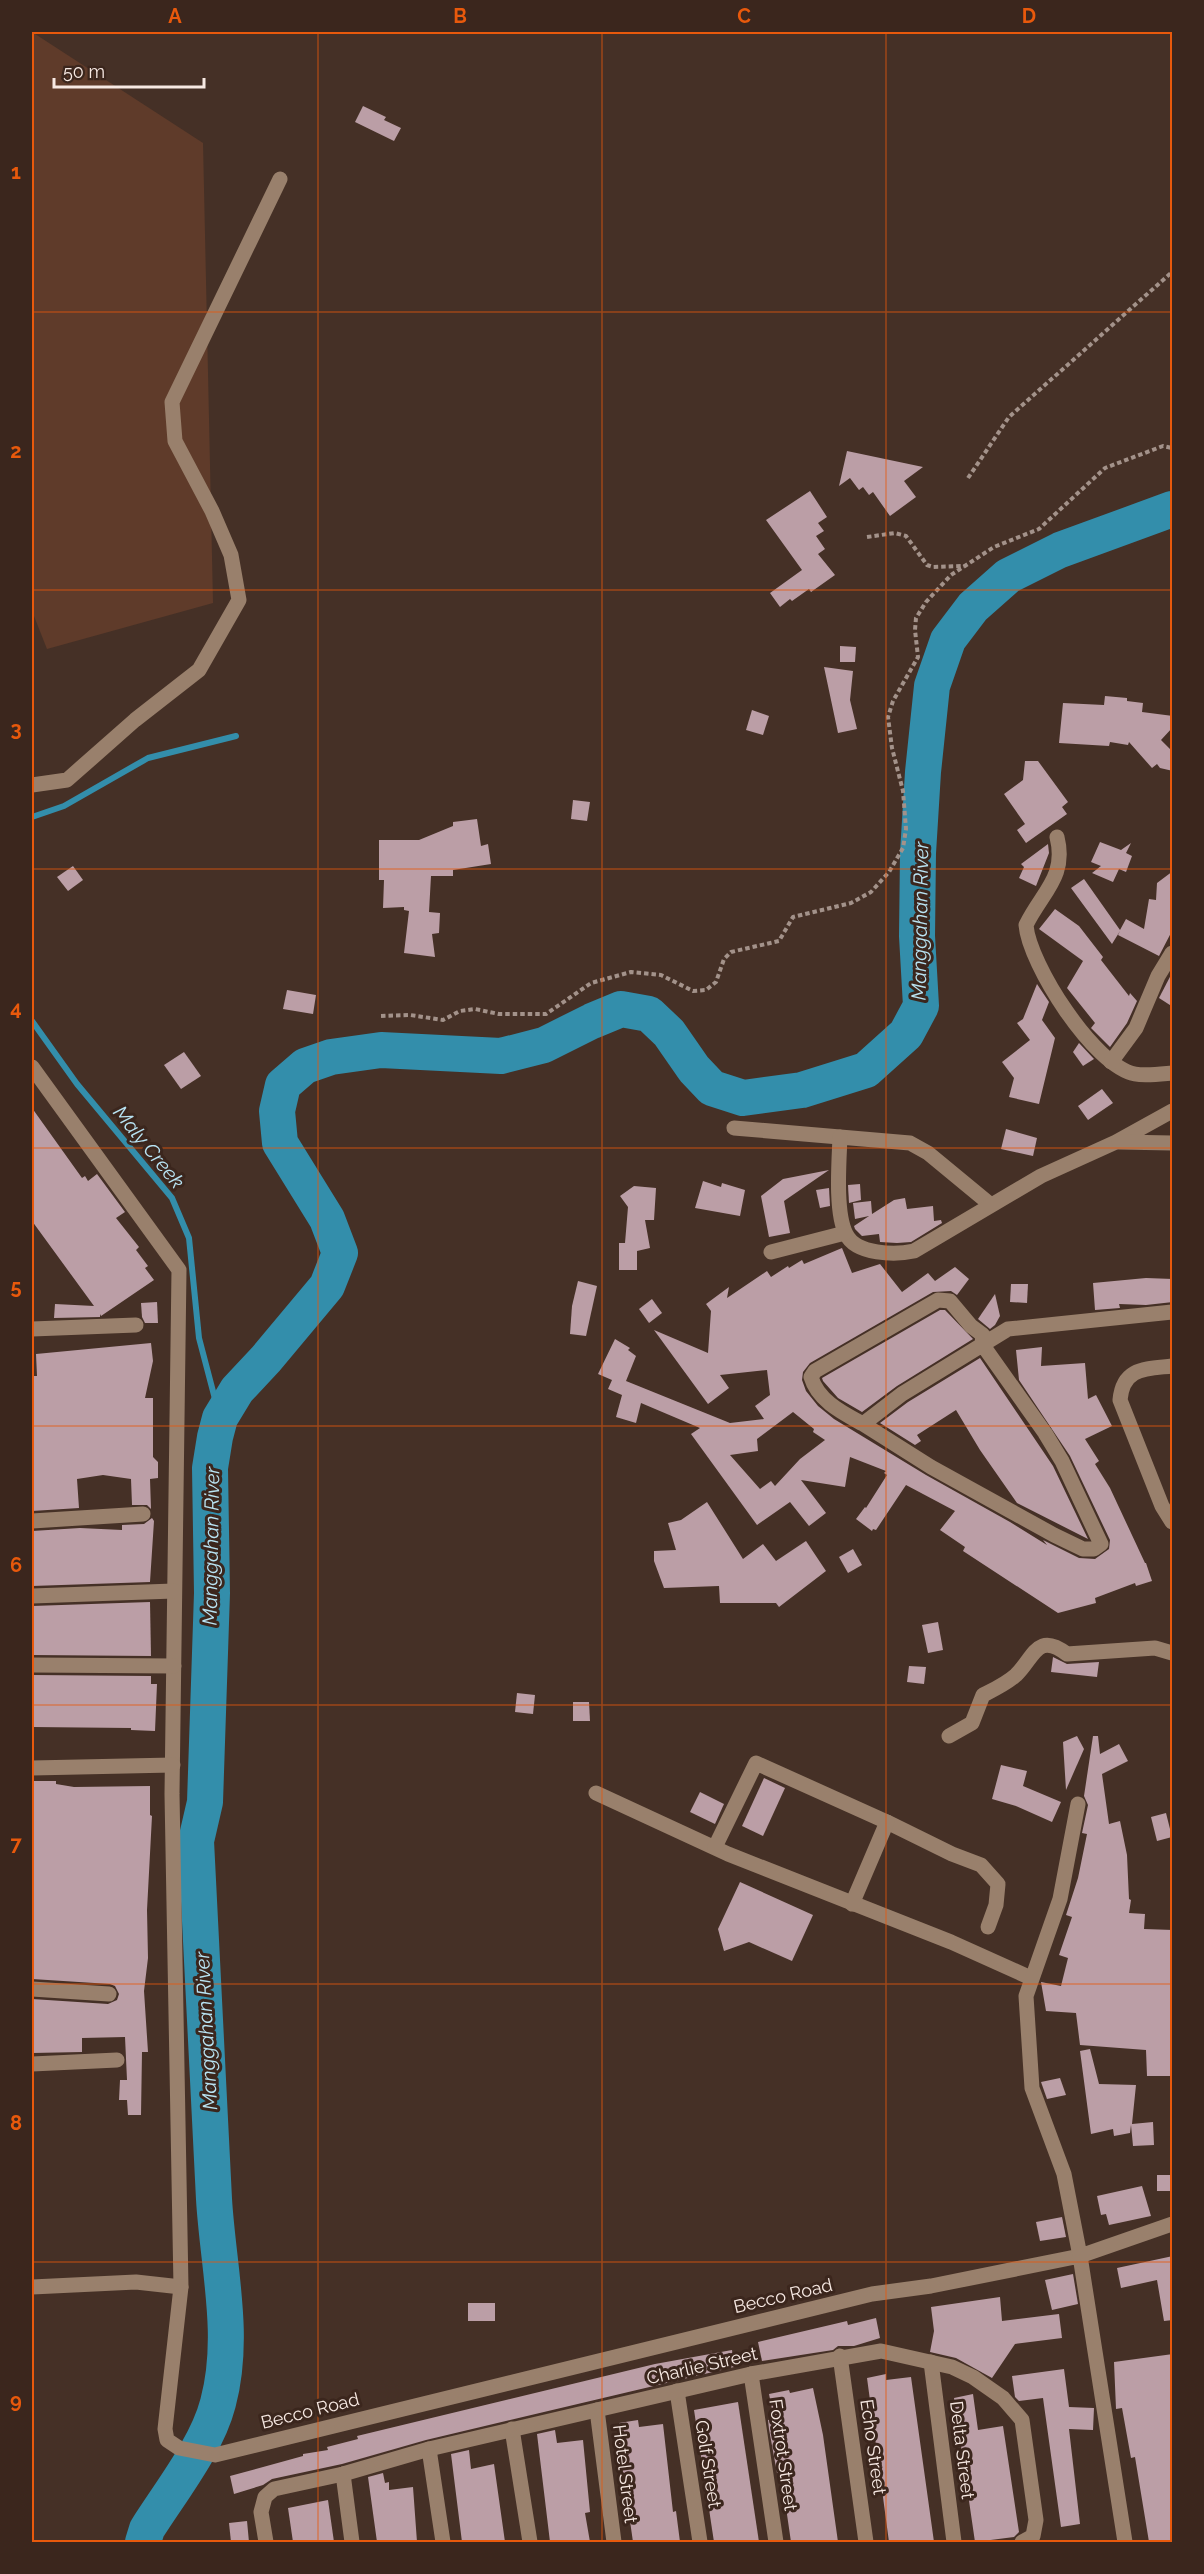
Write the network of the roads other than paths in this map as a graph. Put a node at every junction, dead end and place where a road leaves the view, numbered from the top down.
1 (280, 179) dead end
2 (32, 785) edge
3 (1058, 837) dead end
4 (1173, 953) edge
5 (1112, 1062) junction
6 (32, 1067) edge
7 (1173, 1073) edge
8 (1173, 1111) edge
9 (734, 1128) dead end
10 (840, 1137) junction
11 (1116, 1142) junction
12 (1173, 1143) edge
13 (991, 1205) junction
14 (845, 1233) junction
15 (771, 1252) dead end
16 (1173, 1312) edge
17 (136, 1325) dead end
18 (32, 1329) edge
19 (982, 1344) junction
20 (1173, 1366) edge
21 (863, 1424) junction
22 (143, 1514) dead end
23 (32, 1521) edge
24 (1173, 1522) edge
25 (174, 1591) junction
26 (32, 1596) edge
27 (1173, 1653) edge
28 (32, 1665) edge
29 (174, 1666) junction
30 (949, 1736) dead end
31 (173, 1765) junction
32 (32, 1768) edge
33 (596, 1793) dead end
34 (1078, 1804) dead end
35 (887, 1822) junction
36 (714, 1847) junction
37 (852, 1904) junction
38 (988, 1927) dead end
39 (1031, 1978) junction
40 (32, 1989) edge
41 (109, 1994) dead end
42 (117, 2060) dead end
43 (32, 2064) edge
44 (1173, 2224) edge
45 (1080, 2256) junction
46 (32, 2287) edge
47 (181, 2287) junction
48 (840, 2356) junction
49 (931, 2362) junction
50 (751, 2374) junction
51 (676, 2391) junction
52 (597, 2410) junction
53 (512, 2429) junction
54 (429, 2449) junction
55 (343, 2474) junction
56 (1028, 2539) edge
57 (266, 2542) edge
58 (352, 2542) edge
59 (443, 2542) edge
60 (530, 2542) edge
61 (614, 2542) edge
62 (700, 2542) edge
63 (776, 2542) edge
64 (866, 2542) edge
65 (954, 2542) edge
66 (1125, 2542) edge

1 - 2 street
3 - 5 street
4 - 5 street
5 - 7 street
6 - 25 street
8 - 11 street
9 - 10 street
10 - 13 street
10 - 14 street
11 - 12 street
11 - 13 street
13 - 14 street
14 - 15 street
16 - 19 street
17 - 18 street
19 - 21 street
19 - 21 street
19 - 21 street
20 - 24 street
22 - 23 street
25 - 26 street
25 - 29 street
27 - 30 street
28 - 29 street
29 - 31 street
31 - 32 street
31 - 47 street
33 - 36 street
34 - 39 street
35 - 36 street
35 - 37 street
35 - 38 street
36 - 37 street
37 - 39 street
39 - 45 street
40 - 41 street
42 - 43 street
44 - 45 street, Becco Road
45 - 47 street, Becco Road
45 - 66 street
46 - 47 street
48 - 49 street, Charlie Street
48 - 50 street, Charlie Street
48 - 64 street, Echo Street
49 - 56 street, Charlie Street
49 - 65 street, Delta Street
50 - 51 street, Charlie Street
50 - 63 street, Foxtrot Street
51 - 52 street, Charlie Street
51 - 62 street, Golf Street
52 - 53 street, Charlie Street
52 - 61 street, Hotel Street
53 - 54 street, Charlie Street
53 - 60 street
54 - 55 street, Charlie Street
54 - 59 street
55 - 57 street, Charlie Street
55 - 58 street

